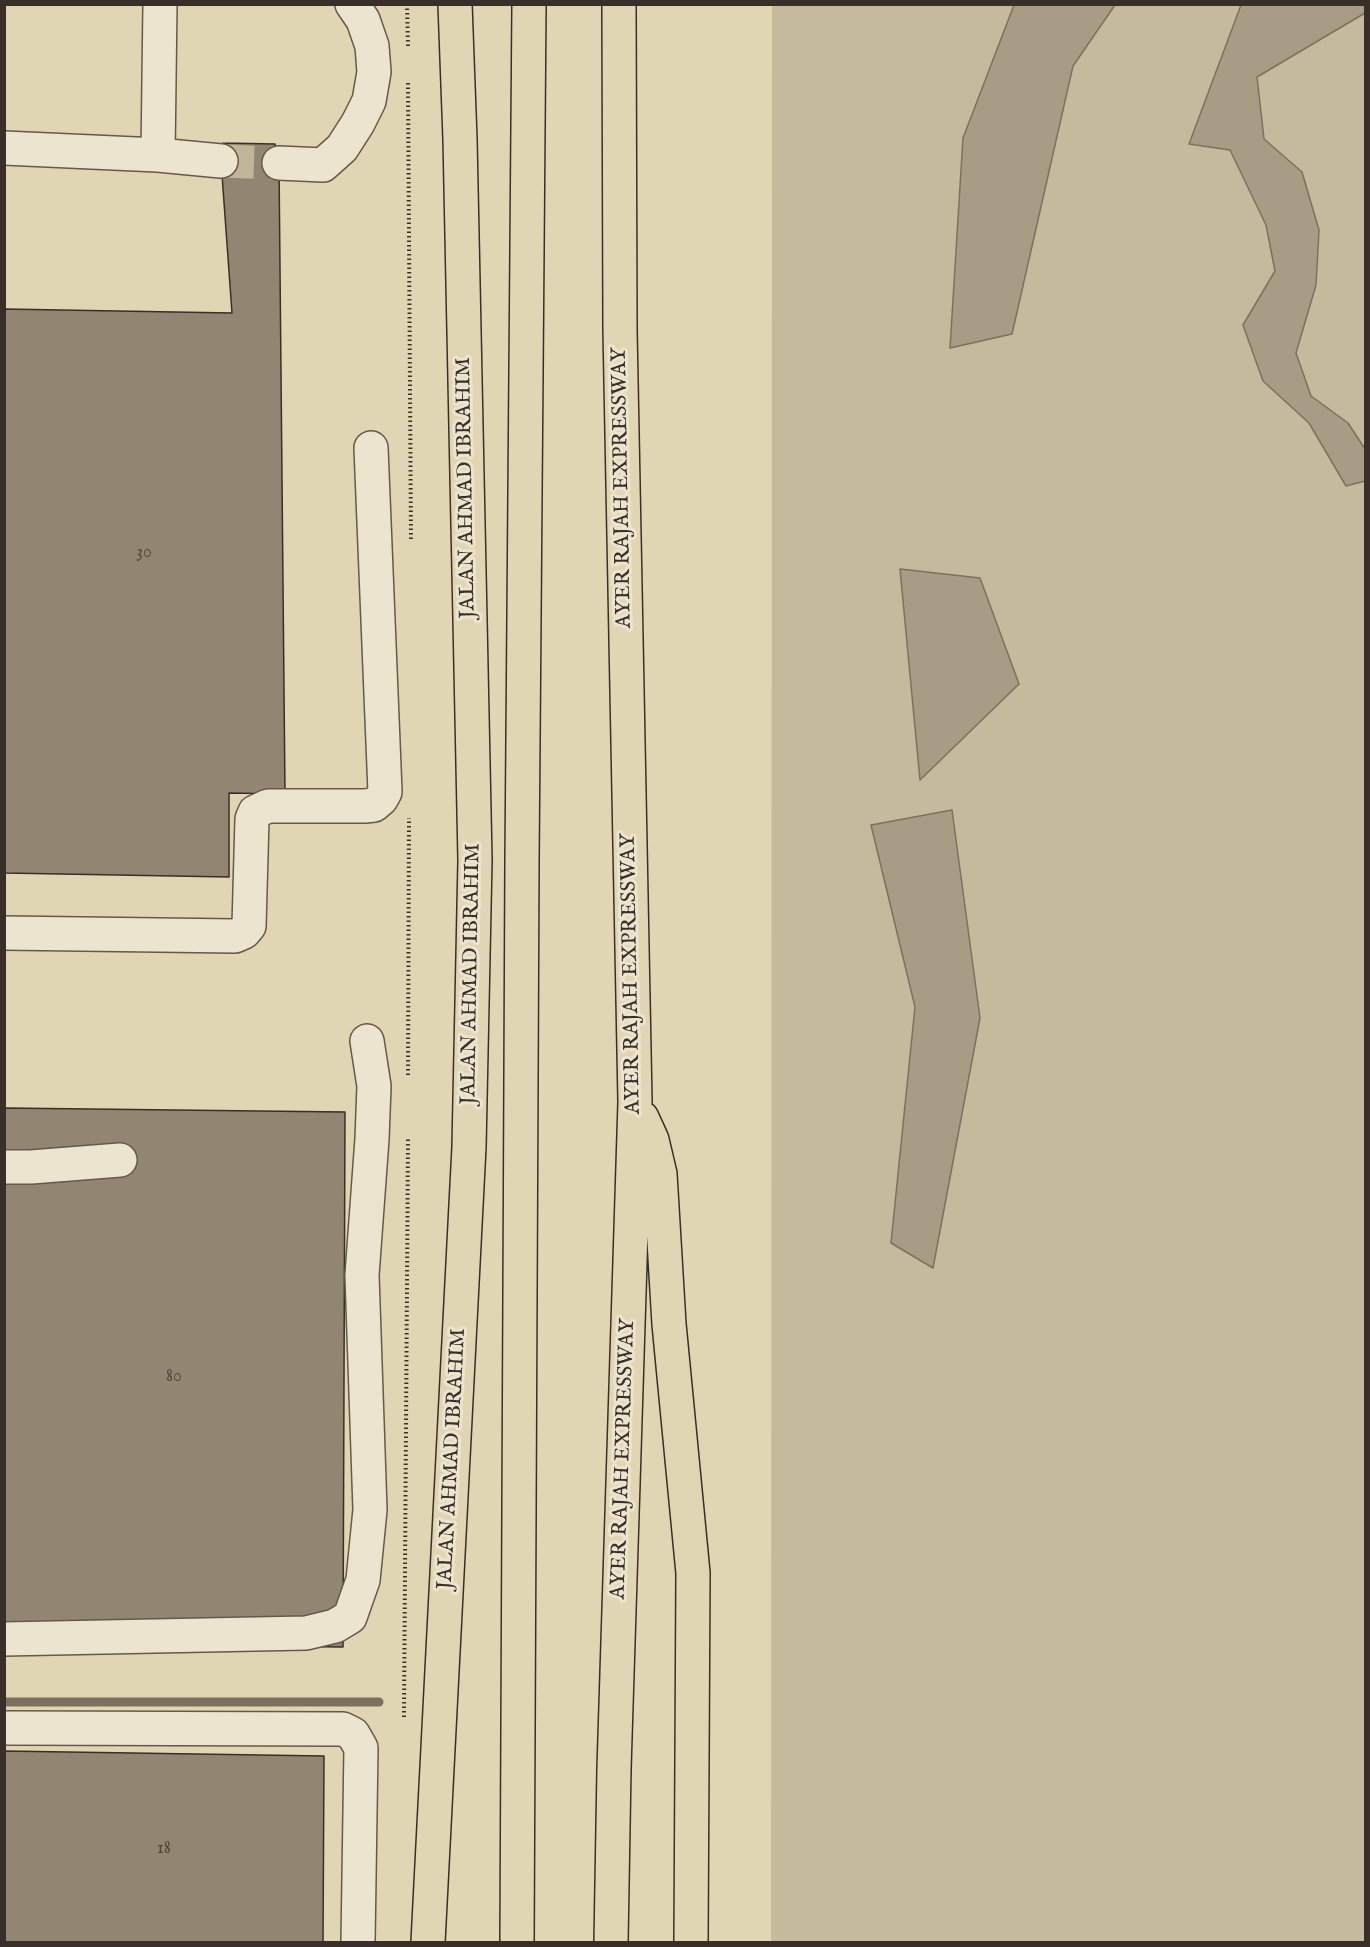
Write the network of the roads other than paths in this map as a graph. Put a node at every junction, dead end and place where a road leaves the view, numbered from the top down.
1 (160, 4) edge
2 (352, 4) edge
3 (455, 4) edge
4 (529, 4) edge
5 (619, 4) edge
6 (4, 148) edge
7 (158, 155) junction
8 (221, 161) tunnel mouth
9 (279, 163) tunnel mouth
10 (371, 448) dead end
11 (4, 933) edge
12 (368, 1041) dead end
13 (635, 1102) junction
14 (120, 1160) dead end
15 (4, 1167) edge
16 (4, 1639) edge
17 (4, 1728) edge
18 (517, 1767) junction
19 (358, 1942) edge
20 (428, 1942) edge
21 (502, 1942) edge
22 (517, 1942) edge
23 (611, 1942) edge
24 (691, 1942) edge

1 - 7 lane
2 - 9 lane
3 - 20 main road, JALAN AHMAD IBRAHIM
4 - 18 main road
5 - 13 main road, AYER RAJAH EXPRESSWAY
6 - 7 lane
7 - 8 lane
10 - 11 lane
12 - 16 lane
13 - 23 main road, AYER RAJAH EXPRESSWAY
13 - 24 main road
14 - 15 lane
17 - 19 lane
18 - 21 main road
18 - 22 main road

